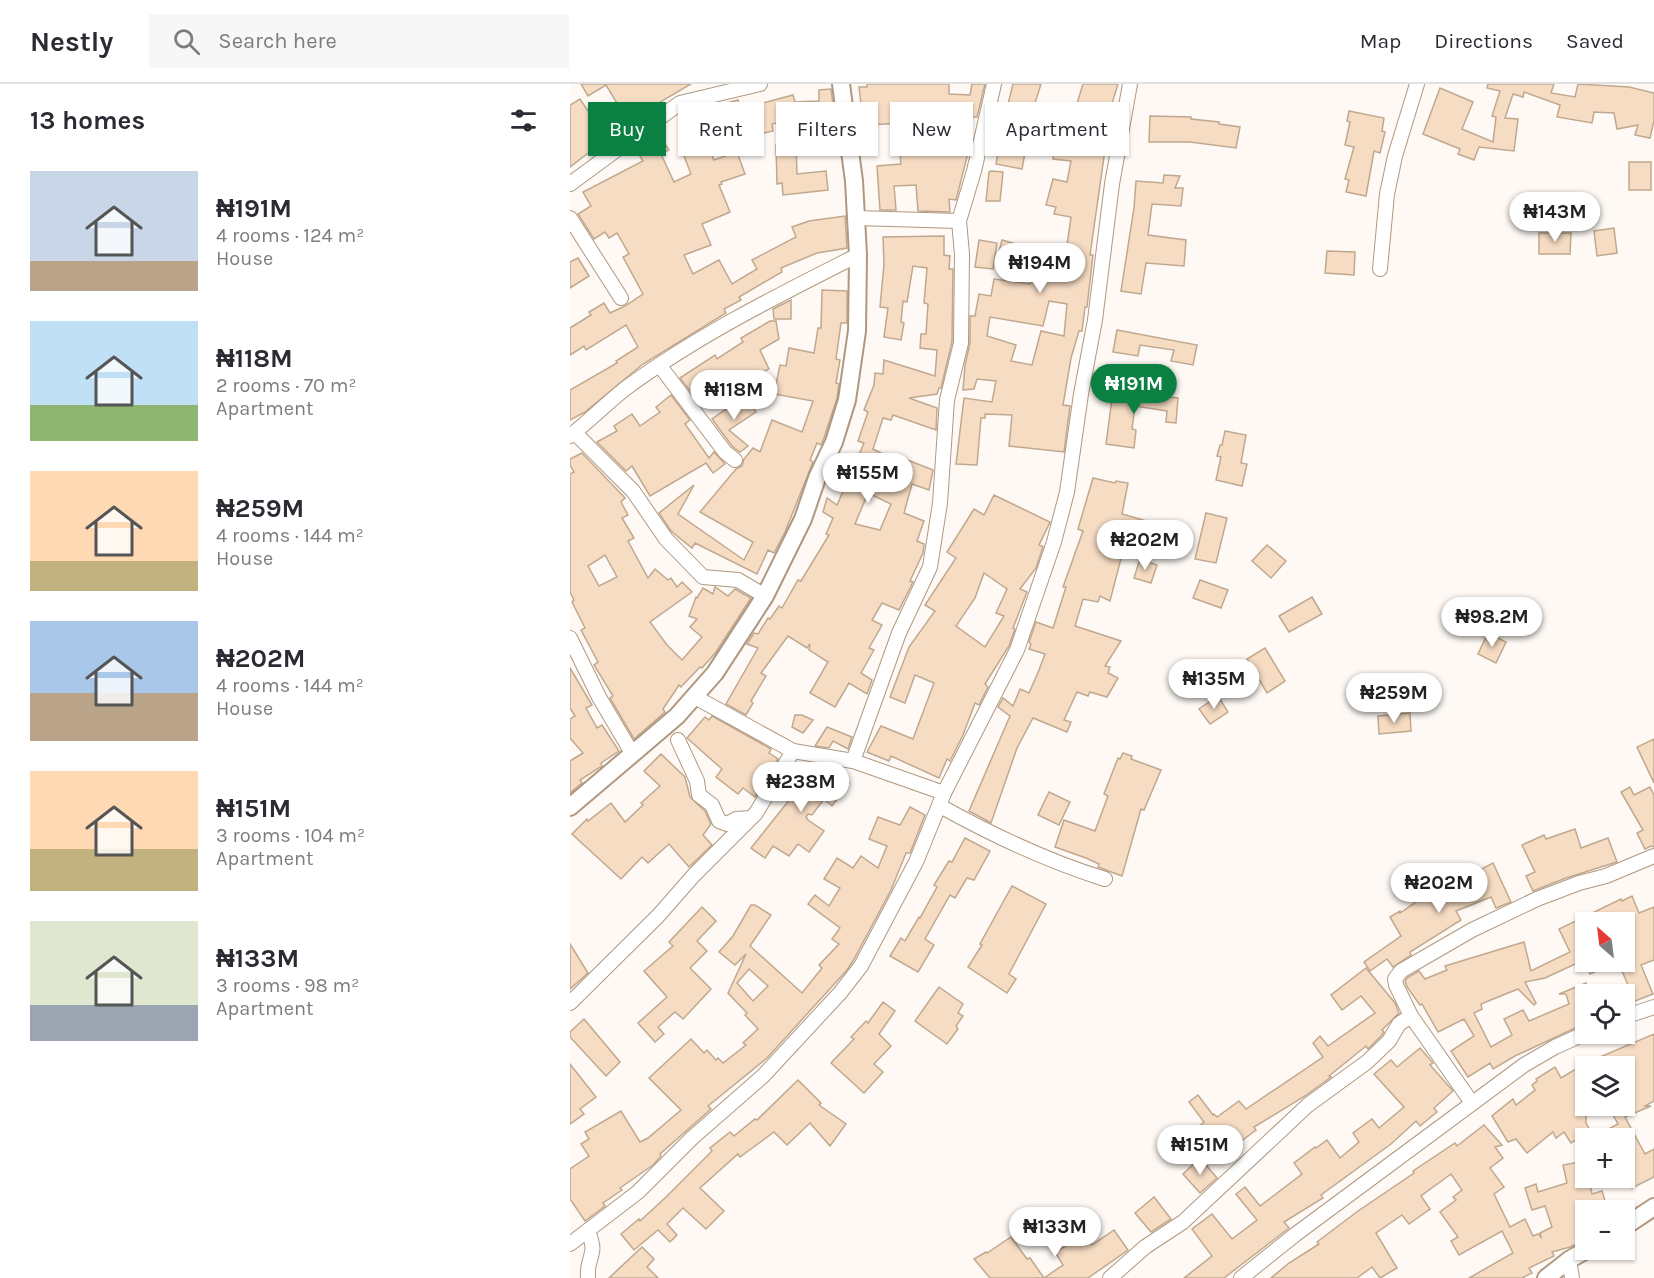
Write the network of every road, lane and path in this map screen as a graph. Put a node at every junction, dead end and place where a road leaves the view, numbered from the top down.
1 (760, 84) edge
2 (841, 84) edge
3 (994, 84) edge
4 (1130, 84) edge
5 (1417, 84) edge
6 (570, 184) edge
7 (570, 218) edge
8 (856, 218) junction
9 (959, 221) junction
10 (858, 255) junction
11 (1380, 269) dead end
12 (621, 298) dead end
13 (660, 366) junction
14 (572, 434) edge
15 (735, 460) dead end
16 (765, 596) junction
17 (570, 638) edge
18 (695, 697) junction
19 (678, 740) dead end
20 (794, 751) junction
21 (632, 753) junction
22 (854, 760) junction
23 (942, 800) junction
24 (570, 807) edge
25 (750, 818) junction
26 (1654, 856) edge
27 (1105, 879) dead end
28 (570, 1004) edge
29 (1654, 1007) edge
30 (1635, 1013) edge
31 (1411, 1016) junction
32 (1575, 1038) edge
33 (1472, 1103) junction
34 (1654, 1207) edge
35 (1635, 1220) edge
36 (588, 1231) junction
37 (570, 1244) edge
38 (1575, 1257) edge
39 (1569, 1260) junction
40 (588, 1278) edge
41 (1110, 1278) edge
42 (1241, 1278) edge
43 (1546, 1278) edge
44 (1572, 1278) edge

1 - 6 street
2 - 8 street
3 - 9 street
4 - 23 street
5 - 11 street
7 - 12 street
8 - 9 street
8 - 10 street
9 - 22 street
10 - 13 street
10 - 16 street
13 - 14 street
13 - 15 street
14 - 16 street
16 - 18 street
17 - 21 street
18 - 20 street
18 - 21 street
19 - 25 street
20 - 22 street
20 - 25 street
21 - 24 street
22 - 23 street
23 - 27 street
23 - 36 street
25 - 28 street
26 - 31 street
29 - 30 street
31 - 33 street
31 - 41 street
32 - 33 street
33 - 42 street
34 - 35 street
36 - 37 street
36 - 40 street
38 - 39 street
39 - 43 street
39 - 44 street

